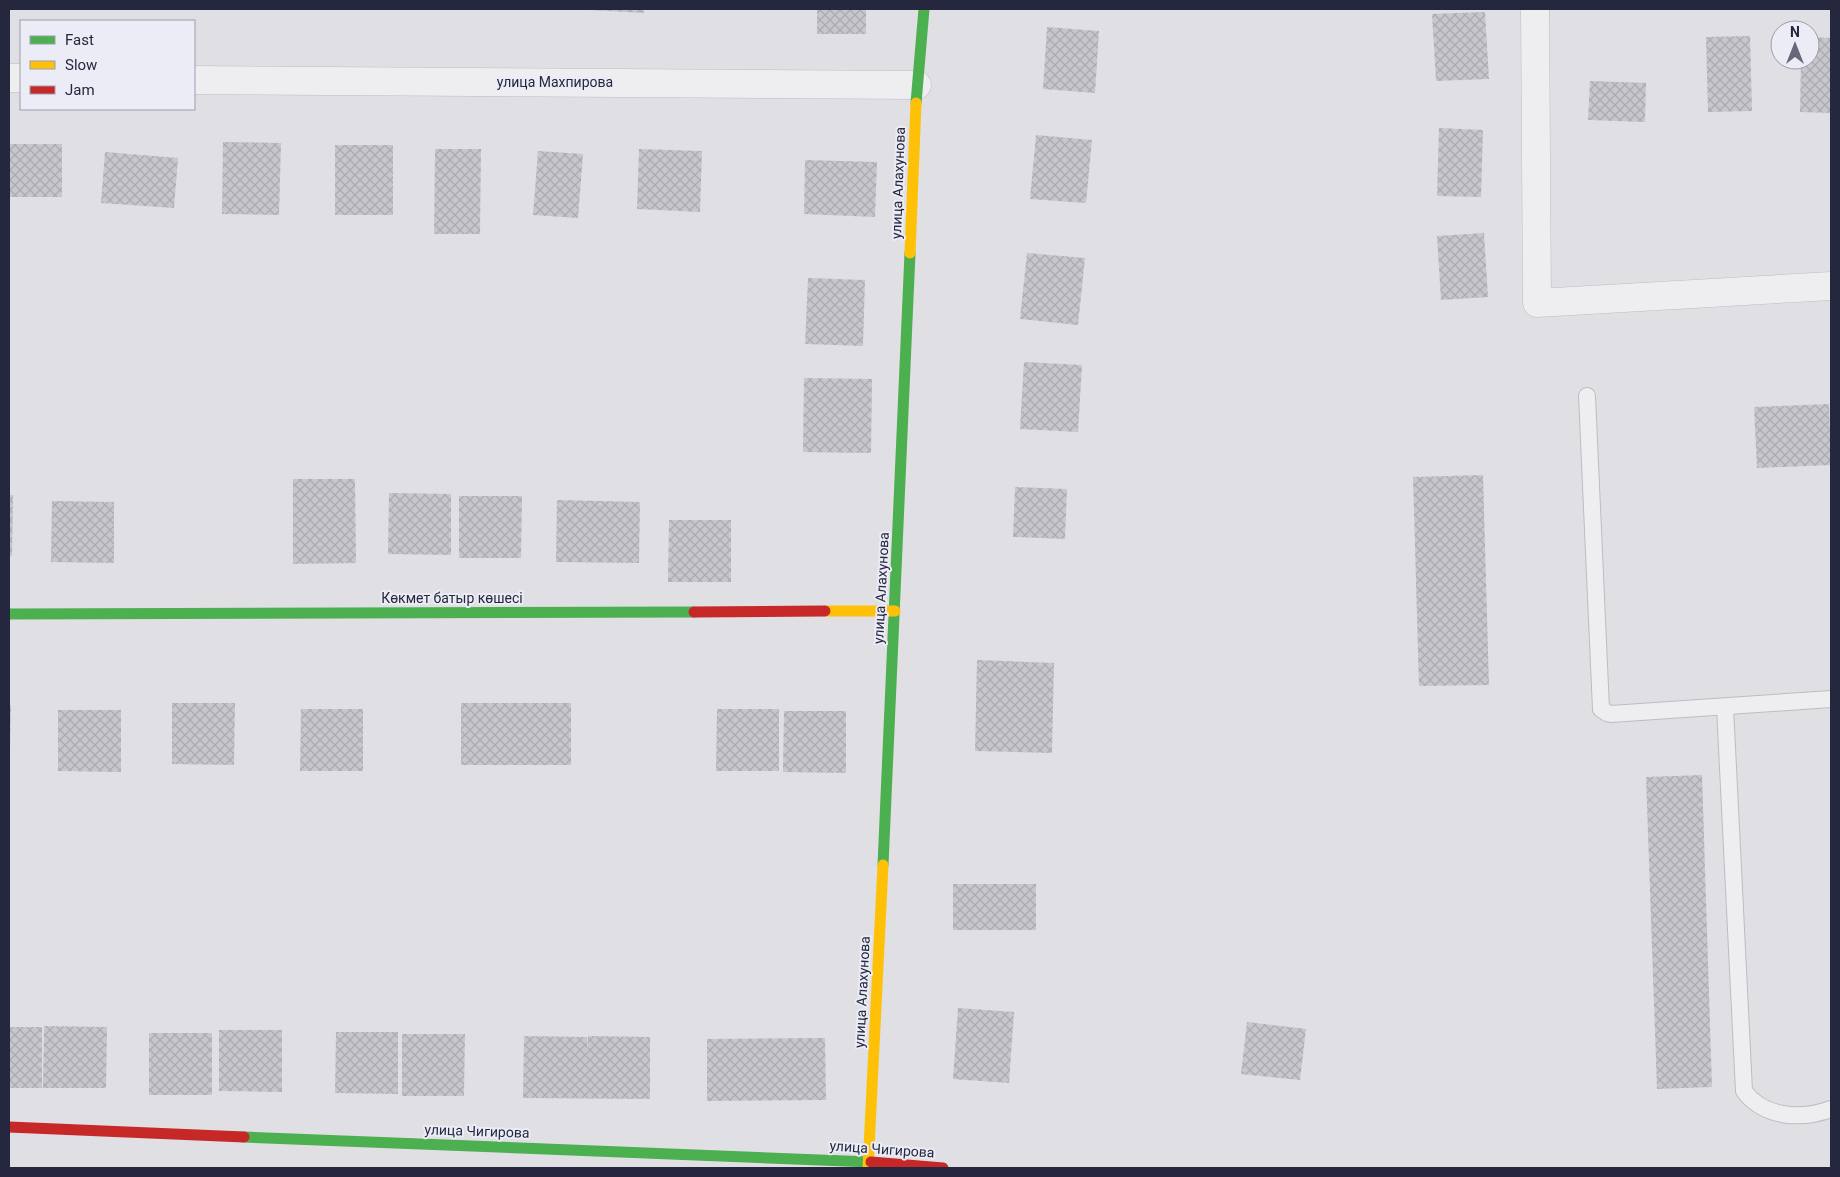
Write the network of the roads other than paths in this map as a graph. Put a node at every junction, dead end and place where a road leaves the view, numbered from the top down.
1 (924, 9) edge
2 (1535, 9) edge
3 (195, 80) edge
4 (917, 85) junction
5 (1831, 286) edge
6 (1587, 396) dead end
7 (895, 611) junction
8 (9, 614) edge
9 (1831, 699) edge
10 (1725, 707) junction
11 (1831, 1109) edge
12 (9, 1127) edge
13 (868, 1165) edge
14 (944, 1168) edge

1 - 4 street, улица Алахунова
2 - 5 street
3 - 4 street, улица Махпирова
4 - 7 street, улица Алахунова
6 - 10 lane
7 - 8 street, Көкмет батыр көшесі
7 - 13 street, улица Алахунова
9 - 10 lane
10 - 11 lane
12 - 13 street, улица Чигирова
13 - 14 street, улица Чигирова

